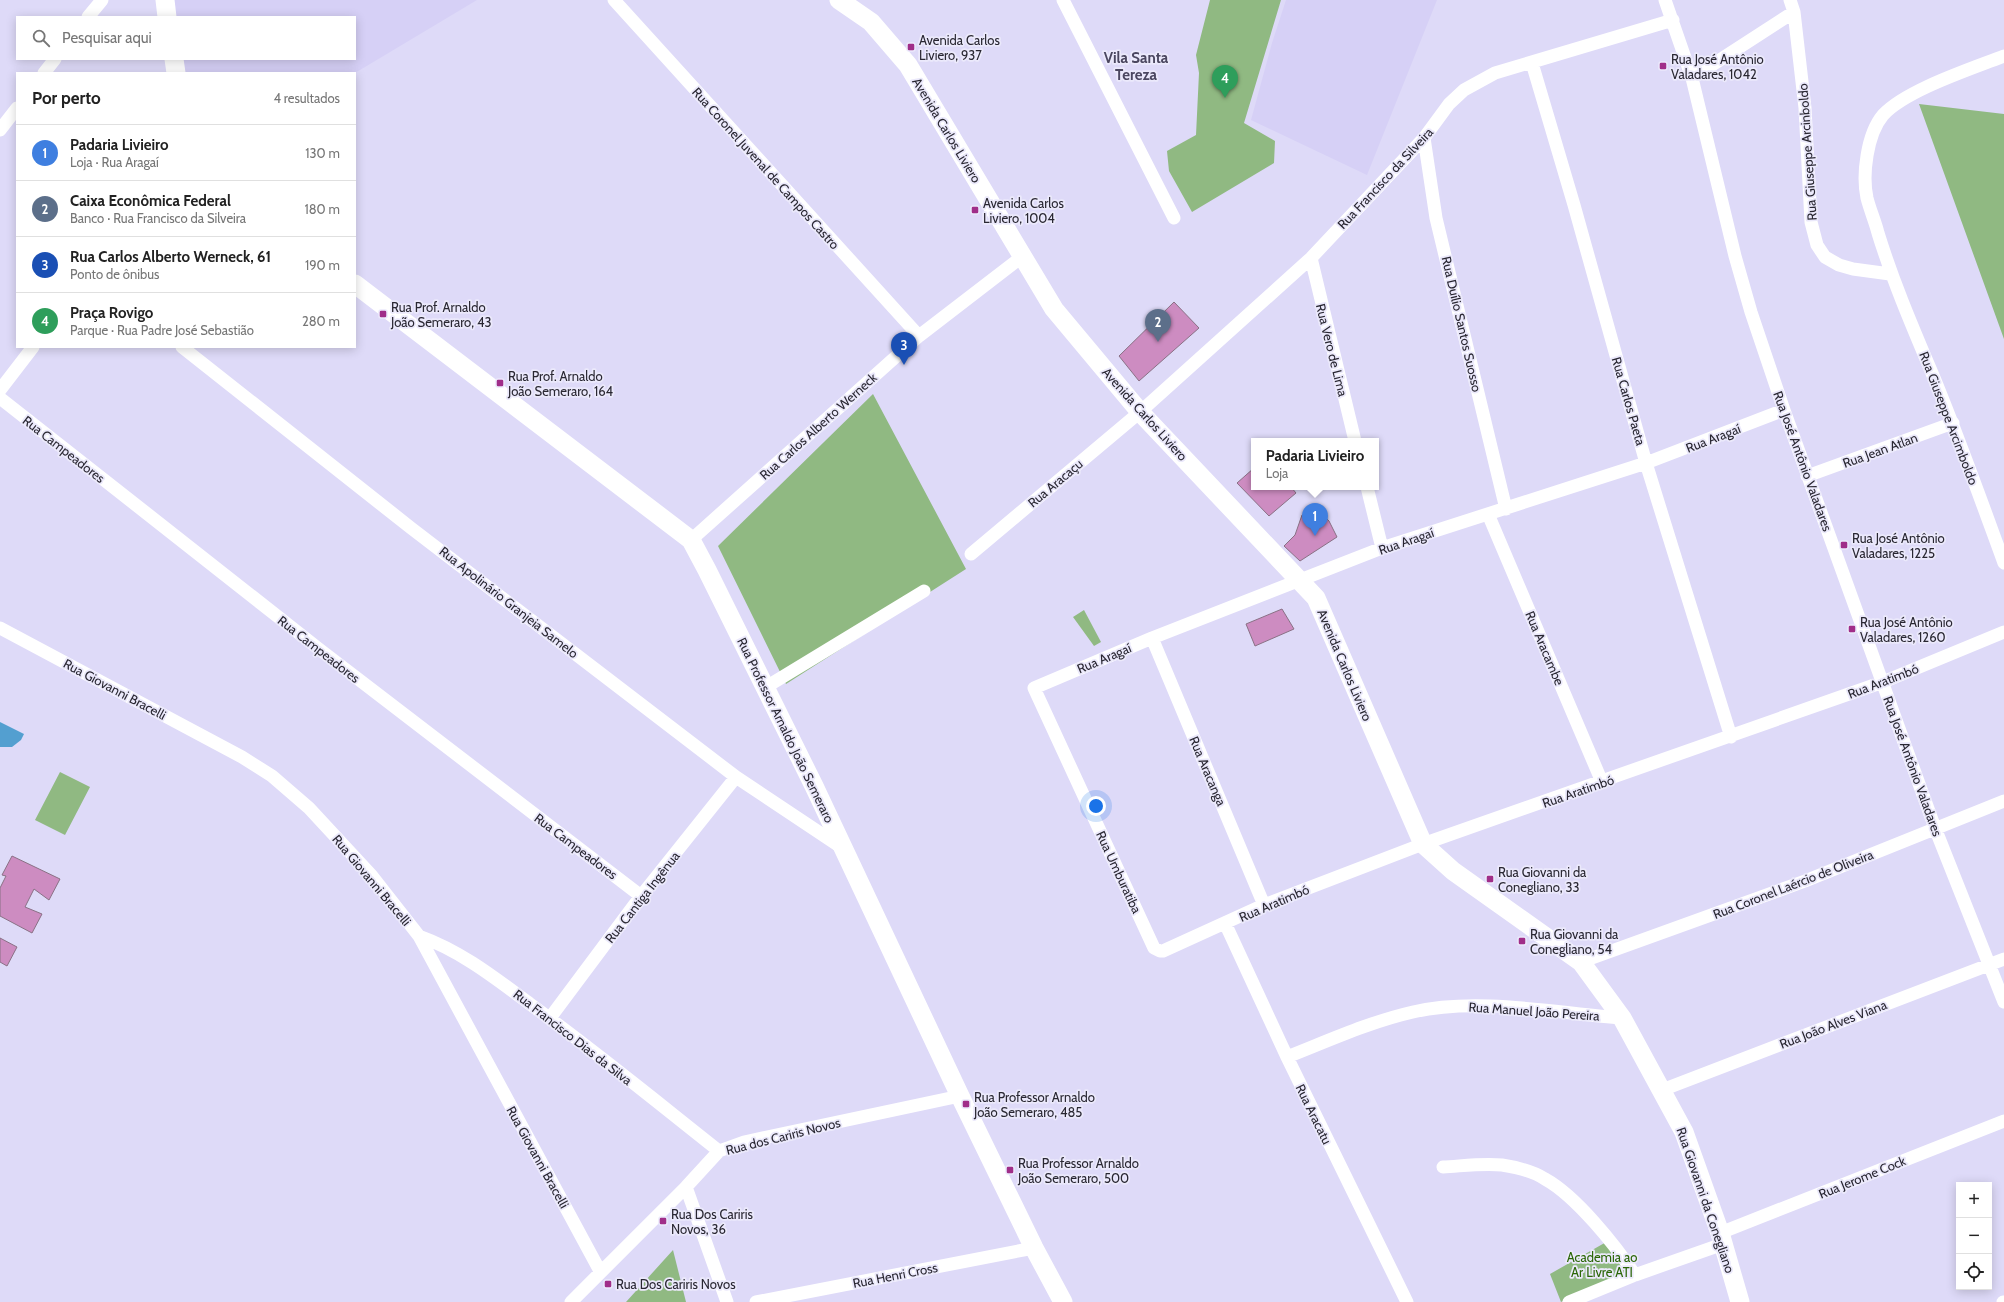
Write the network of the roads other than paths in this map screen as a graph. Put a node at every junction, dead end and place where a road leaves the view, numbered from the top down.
1 (102, 0) edge
2 (165, 0) edge
3 (614, 0) edge
4 (1063, 0) edge
5 (1665, 0) edge
6 (844, 1) edge
7 (1792, 6) edge
8 (89, 16) edge
9 (167, 16) edge
10 (1673, 20) junction
11 (2004, 56) edge
12 (54, 60) edge
13 (174, 60) edge
14 (1532, 63) junction
15 (45, 72) edge
16 (176, 72) edge
17 (1692, 78) junction
18 (16, 109) edge
19 (0, 130) edge
20 (1424, 138) junction
21 (1174, 218) dead end
22 (1023, 256) junction
23 (1311, 258) junction
24 (1890, 274) junction
25 (356, 285) edge
26 (919, 336) junction
27 (32, 348) edge
28 (183, 348) edge
29 (0, 390) edge
30 (0, 398) edge
31 (1784, 410) junction
32 (1140, 412) junction
33 (1953, 423) junction
34 (1354, 438) edge
35 (1646, 463) junction
36 (1808, 476) junction
37 (1368, 490) edge
38 (1506, 509) junction
39 (1488, 514) junction
40 (691, 540) junction
41 (1382, 548) junction
42 (971, 554) dead end
43 (2004, 563) edge
44 (1300, 580) junction
45 (924, 591) dead end
46 (0, 628) edge
47 (2004, 632) edge
48 (1152, 638) junction
49 (1883, 682) junction
50 (766, 687) junction
51 (1034, 688) joint
52 (1731, 737) junction
53 (736, 777) junction
54 (1602, 782) junction
55 (2004, 801) edge
56 (1935, 828) junction
57 (1423, 844) junction
58 (843, 848) junction
59 (641, 896) junction
60 (1264, 905) junction
61 (1225, 923) junction
62 (419, 936) junction
63 (1154, 948) joint
64 (2004, 959) edge
65 (1581, 962) junction
66 (1990, 964) junction
67 (2004, 1002) edge
68 (550, 1018) junction
69 (1622, 1018) junction
70 (1286, 1058) junction
71 (1662, 1090) junction
72 (960, 1096) junction
73 (2004, 1121) edge
74 (720, 1151) junction
75 (1443, 1167) dead end
76 (686, 1187) junction
77 (1721, 1238) junction
78 (1034, 1248) junction
79 (600, 1271) junction
80 (1635, 1275) junction
81 (571, 1302) edge
82 (727, 1302) edge
83 (758, 1302) edge
84 (1063, 1302) edge
85 (1407, 1302) edge
86 (1569, 1302) edge
87 (1740, 1302) edge

1 - 8 street
2 - 9 street
3 - 26 street, Rua Coronel Juvenal de Campos Castro
4 - 21 street
5 - 10 street, Rua José Antônio Valadares
6 - 22 street, Avenida Carlos Liviero
7 - 17 street
7 - 24 street, Rua Giuseppe Arcinboldo
10 - 14 street, Rua Francisco da Silveira
10 - 17 street, Rua José Antônio Valadares
11 - 24 street, Rua Giuseppe Arcimboldo
12 - 15 street
13 - 16 street
14 - 20 street, Rua Francisco da Silveira
14 - 35 street, Rua Carlos Paeta
17 - 31 street, Rua José Antônio Valadares
18 - 19 street
20 - 23 street, Rua Francisco da Silveira
20 - 38 street, Rua Duílio Santos Suosso
22 - 26 street, Rua Carlos Alberto Werneck
22 - 32 street, Avenida Carlos Liviero
23 - 32 street, Rua Francisco da Silveira
23 - 34 street, Rua Vero de Lima
24 - 33 street, Rua Giuseppe Arcimboldo
25 - 40 street, Rua Professor Arnaldo João Semeraro
26 - 40 street, Rua Carlos Alberto Werneck
27 - 29 street
28 - 53 street, Rua Apolinário Granjeia Samelo
30 - 59 street, Rua Campeadores
31 - 35 street, Rua Aragaí
31 - 36 street, Rua José Antônio Valadares
32 - 42 street, Rua Aracaçu
32 - 44 street, Avenida Carlos Liviero
33 - 36 street, Rua Jean Atlan
33 - 43 street, Rua Giuseppe Arcimboldo
35 - 38 street, Rua Aragaí
35 - 52 street, Rua Carlos Paeta
36 - 49 street, Rua José Antônio Valadares
37 - 41 street
38 - 39 street, Rua Aragaí
39 - 41 street, Rua Aragaí
39 - 54 street, Rua Aracambe
40 - 50 street, Rua Professor Arnaldo João Semeraro
41 - 44 street, Rua Aragaí
44 - 48 street, Rua Aragaí
44 - 57 street, Avenida Carlos Liviero
45 - 50 street
46 - 62 street, Rua Giovanni Bracelli
47 - 49 street, Rua Aratimbó
48 - 51 street, Rua Aragaí
48 - 60 street, Rua Aracanga
49 - 52 street, Rua Aratimbó
49 - 56 street, Rua José Antônio Valadares
50 - 58 street, Rua Professor Arnaldo João Semeraro
51 - 63 street, Rua Umburatiba
52 - 54 street, Rua Aratimbó
53 - 58 street, Rua Apolinário Granjeia Samelo
53 - 59 street, Rua Cantiga Ingênua
54 - 57 street, Rua Aratimbó
55 - 56 street, Rua Coronel Laércio de Oliveira
56 - 65 street, Rua Coronel Laércio de Oliveira
56 - 66 street, Rua José Antônio Valadares
57 - 60 street, Rua Aratimbó
57 - 65 street, Rua Giovanni da Conegliano
58 - 72 street, Rua Professor Arnaldo João Semeraro
59 - 68 street, Rua Cantiga Ingênua
60 - 61 street, Rua Aratimbó
61 - 63 street, Rua Aratimbó
61 - 70 street, Rua Aracatu
62 - 68 street, Rua Francisco Dias da Silva
62 - 79 street, Rua Giovanni Bracelli
64 - 66 street, Rua João Alves Viana
65 - 69 street, Rua Giovanni da Conegliano
66 - 67 street, Rua José Antônio Valadares
66 - 71 street, Rua João Alves Viana
68 - 74 street, Rua Francisco Dias da Silva
69 - 70 street, Rua Manuel João Pereira
69 - 71 street, Rua Giovanni da Conegliano
70 - 85 street, Rua Aracatu
71 - 77 street, Rua Giovanni da Conegliano
72 - 74 street, Rua dos Cariris Novos
72 - 78 street, Rua Professor Arnaldo João Semeraro
73 - 77 street, Rua Jerome Cock
74 - 76 street, Rua dos Cariris Novos
75 - 80 street
76 - 79 street, Rua dos Cariris Novos
76 - 82 street
77 - 80 street, Rua Jerome Cock
77 - 87 street, Rua Giovanni da Conegliano
78 - 83 street, Rua Henri Cross
78 - 84 street, Rua Professor Arnaldo João Semeraro
79 - 81 street, Rua dos Cariris Novos
80 - 86 street, Rua Jerome Cock

